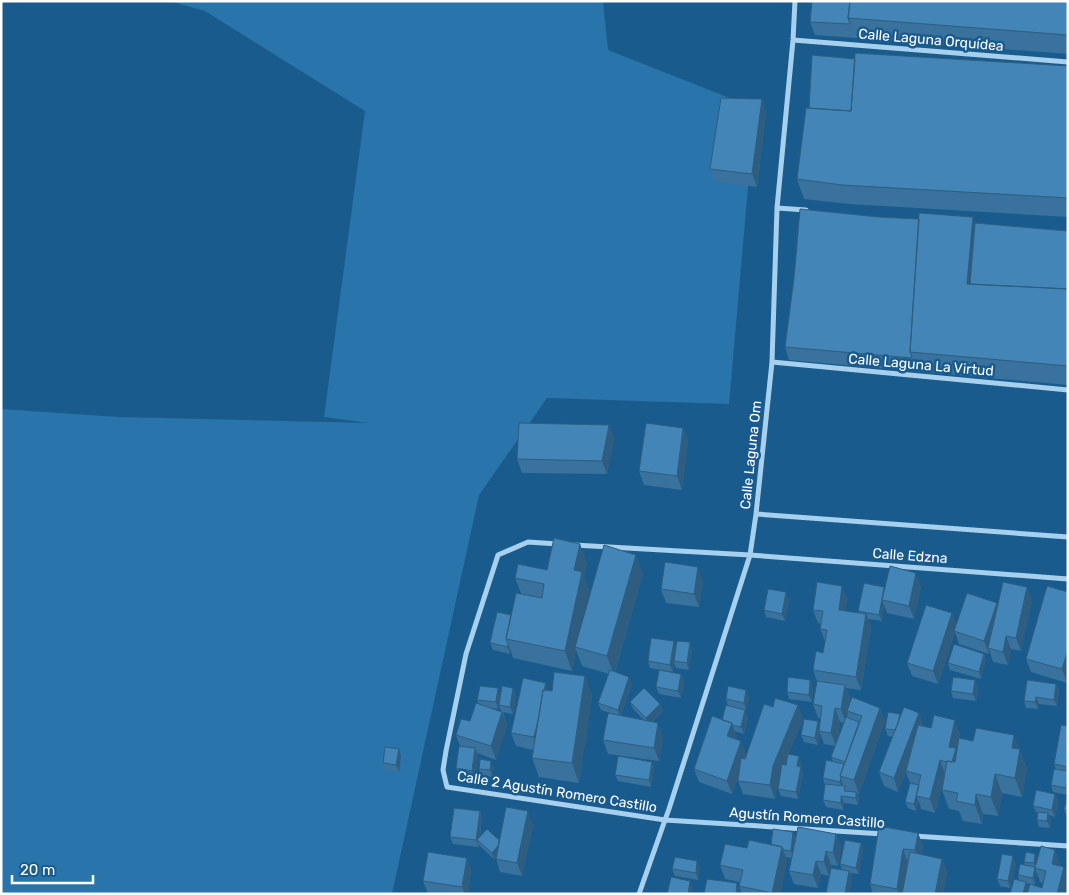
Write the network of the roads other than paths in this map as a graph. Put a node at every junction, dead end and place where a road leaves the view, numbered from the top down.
1 (795, 1) edge
2 (793, 40) junction
3 (1068, 62) edge
4 (777, 208) junction
5 (816, 211) edge
6 (772, 362) junction
7 (1068, 390) edge
8 (756, 514) junction
9 (1068, 537) edge
10 (750, 555) junction
11 (1068, 579) edge
12 (447, 787) joint
13 (665, 820) junction
14 (891, 835) edge
15 (910, 836) edge
16 (1068, 846) edge
17 (640, 894) edge

1 - 2 street, Calle Laguna Om
2 - 3 street, Calle Laguna Orquídea
2 - 4 street, Calle Laguna Om
4 - 5 street
4 - 6 street, Calle Laguna Om
6 - 7 street, Calle Laguna La Virtud
6 - 8 street, Calle Laguna Om
8 - 9 street
8 - 10 street, Calle Laguna Om
10 - 11 street, Calle Edzna
10 - 12 street, Calle Edzna
10 - 13 street, Calle Laguna Om
12 - 13 street, Calle 2 Agustín Romero Castillo
13 - 14 street, Agustín Romero Castillo
13 - 17 street, Calle Laguna Om
15 - 16 street

